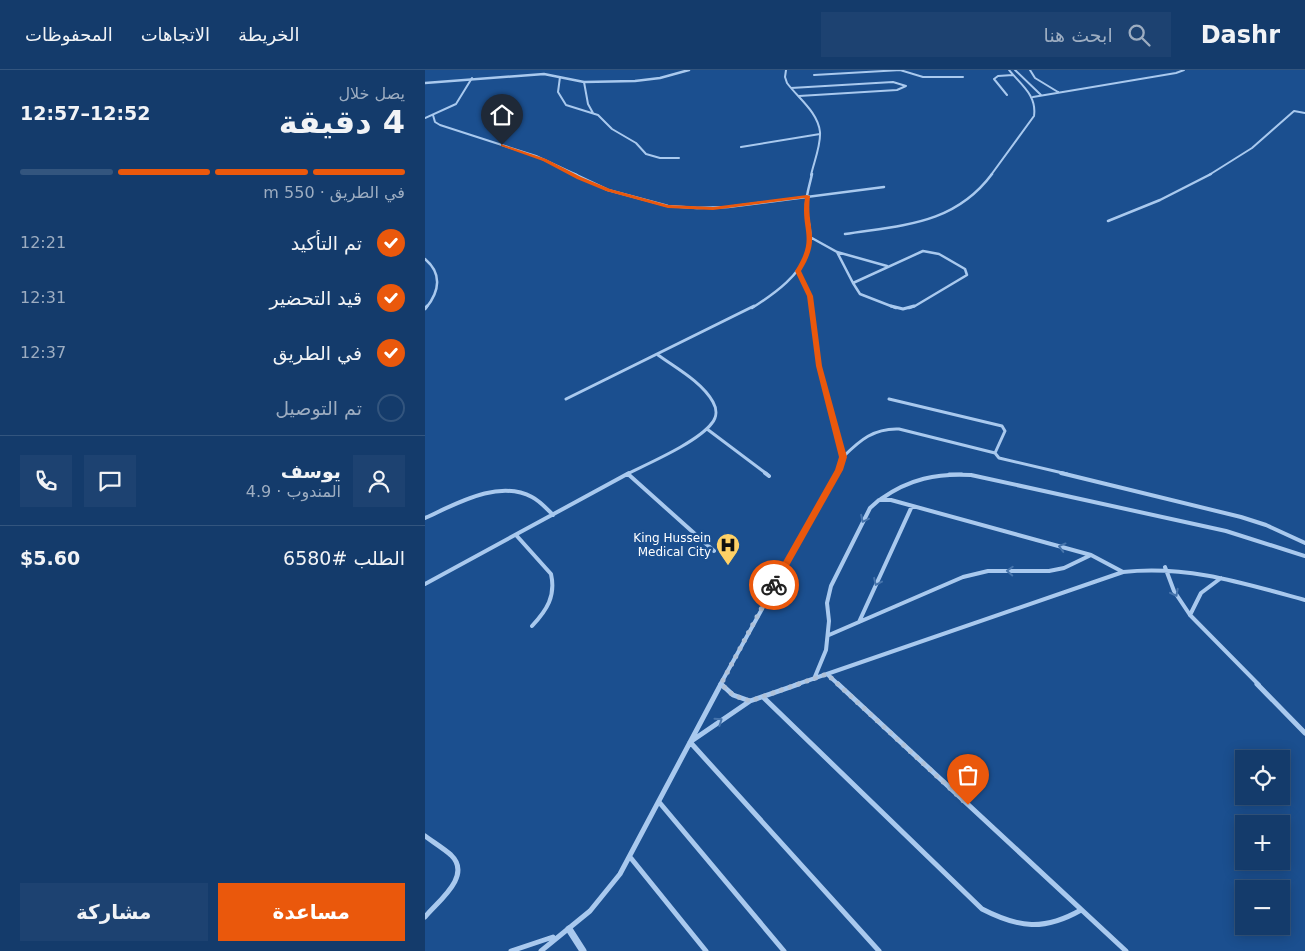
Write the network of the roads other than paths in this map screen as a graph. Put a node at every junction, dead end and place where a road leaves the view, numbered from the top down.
1 (689, 70) edge
2 (786, 70) edge
3 (901, 70) edge
4 (1009, 70) edge
5 (1015, 70) edge
6 (1029, 70) edge
7 (1184, 70) edge
8 (814, 75) dead end
9 (1013, 75) junction
10 (560, 77) junction
11 (963, 77) dead end
12 (472, 78) junction
13 (584, 82) junction
14 (425, 83) edge
15 (791, 88) junction
16 (1058, 92) junction
17 (1007, 95) dead end
18 (1041, 95) junction
19 (798, 96) junction
20 (1033, 97) junction
21 (593, 113) junction
22 (1305, 113) edge
23 (433, 115) junction
24 (425, 118) edge
25 (820, 134) junction
26 (741, 148) dead end
27 (679, 158) dead end
28 (884, 187) dead end
29 (807, 196) junction
30 (1108, 221) dead end
31 (845, 234) dead end
32 (810, 237) junction
33 (837, 252) junction
34 (425, 259) edge
35 (888, 266) junction
36 (798, 271) junction
37 (853, 283) junction
38 (425, 309) edge
39 (659, 354) junction
40 (566, 399) dead end
41 (889, 399) dead end
42 (707, 429) junction
43 (995, 453) junction
44 (843, 457) junction
45 (628, 474) junction
46 (769, 476) dead end
47 (879, 500) junction
48 (912, 506) junction
49 (553, 515) junction
50 (425, 518) edge
51 (515, 535) junction
52 (1305, 543) edge
53 (714, 551) dead end
54 (1091, 555) junction
55 (1305, 556) edge
56 (1165, 568) junction
57 (1123, 572) junction
58 (1222, 578) junction
59 (425, 584) edge
60 (1305, 600) edge
61 (1191, 615) junction
62 (858, 623) junction
63 (532, 626) dead end
64 (829, 635) junction
65 (827, 674) junction
66 (813, 679) junction
67 (721, 684) junction
68 (763, 697) junction
69 (750, 701) junction
70 (1305, 733) edge
71 (690, 742) junction
72 (659, 802) junction
73 (425, 836) edge
74 (630, 857) junction
75 (1081, 910) junction
76 (425, 917) edge
77 (569, 929) junction
78 (555, 936) junction
79 (511, 951) edge
80 (541, 951) edge
81 (583, 951) edge
82 (706, 951) edge
83 (784, 951) edge
84 (879, 951) edge
85 (1126, 951) edge

1 - 13 street
2 - 15 lane
3 - 8 lane
3 - 11 lane
4 - 9 lane
5 - 18 lane
6 - 16 lane
7 - 16 lane
9 - 17 lane
9 - 20 lane
10 - 12 street
10 - 13 street
10 - 21 lane
12 - 14 street
12 - 23 lane
13 - 21 lane
15 - 19 lane
15 - 19 lane
16 - 18 lane
18 - 20 lane
19 - 25 lane
20 - 31 lane
21 - 27 lane
22 - 30 lane
23 - 24 lane
23 - 29 lane
25 - 26 lane
25 - 29 lane
28 - 29 lane
29 - 32 lane
32 - 33 lane
32 - 36 lane
33 - 35 lane
33 - 37 lane
34 - 38 lane
35 - 37 lane
35 - 37 lane
36 - 39 lane
36 - 44 lane
39 - 40 lane
39 - 42 lane
41 - 43 lane
42 - 45 lane
42 - 46 lane
43 - 44 lane
43 - 52 lane
44 - 67 lane
45 - 49 lane
45 - 53 lane
47 - 48 lane
47 - 55 lane
47 -> 64 lane
54 -> 48 lane
48 -> 62 lane
49 - 50 lane
49 - 51 lane
51 - 59 lane
51 - 63 lane
54 - 57 lane
54 -> 62 lane
56 - 57 lane
56 - 58 lane
56 -> 61 lane
57 - 65 lane
58 - 60 lane
58 - 61 lane
61 - 70 lane
62 - 64 lane
64 - 66 lane
65 - 66 lane
65 - 75 lane
66 - 68 lane
67 - 69 lane
67 - 71 lane
68 - 69 lane
68 - 75 lane
71 -> 69 lane
71 - 72 lane
71 - 84 lane
72 - 74 lane
72 - 83 lane
73 - 76 lane
74 - 77 lane
74 - 82 lane
75 - 85 lane
77 - 78 lane
77 - 81 street
78 - 79 lane
78 - 80 lane

